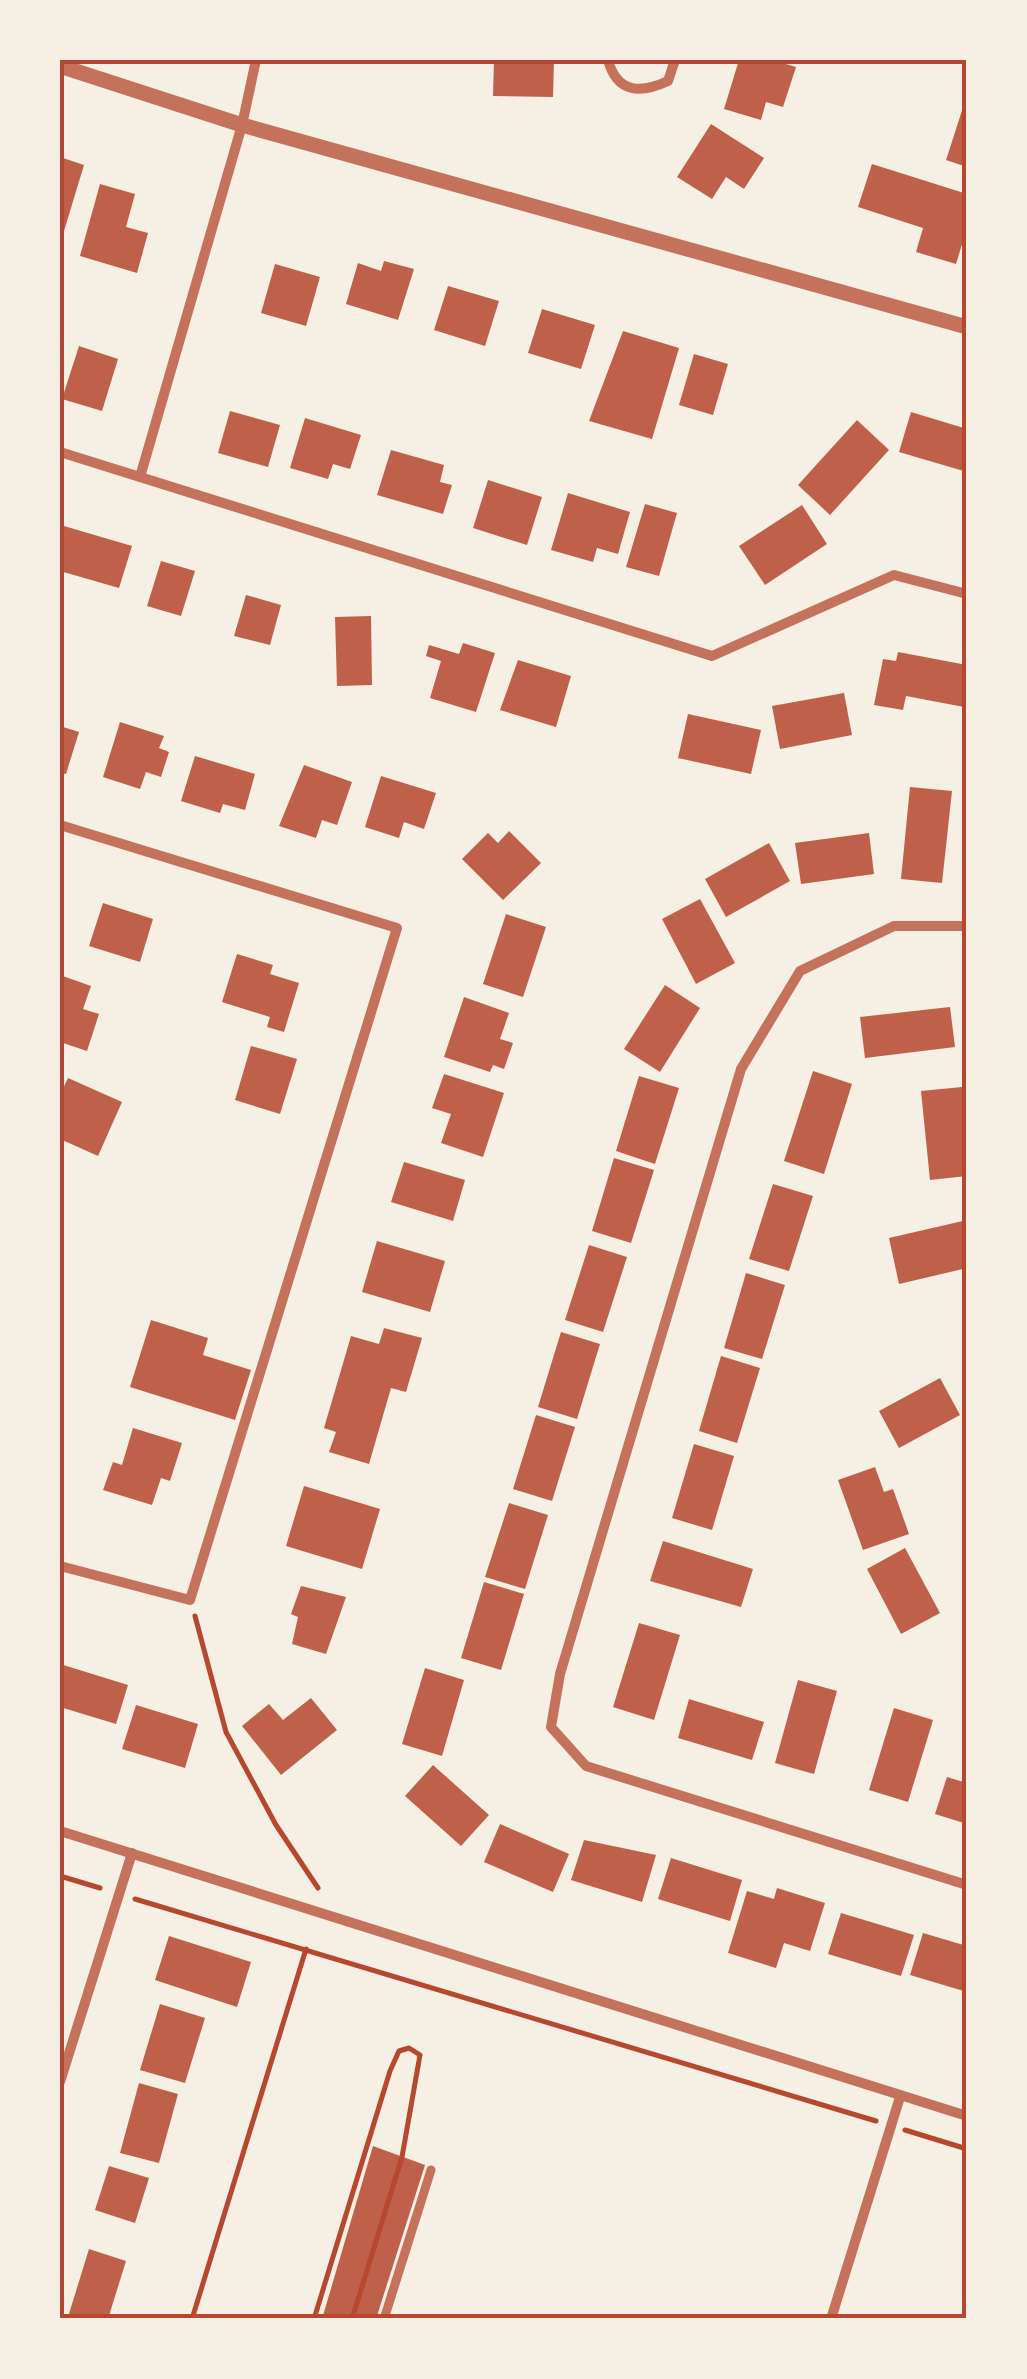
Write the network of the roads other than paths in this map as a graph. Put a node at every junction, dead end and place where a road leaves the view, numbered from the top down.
1 (256, 60) edge
2 (608, 60) edge
3 (674, 60) edge
4 (60, 66) edge
5 (242, 124) junction
6 (967, 328) edge
7 (60, 452) edge
8 (140, 476) junction
9 (967, 594) edge
10 (60, 825) edge
11 (967, 926) edge
12 (60, 1566) edge
13 (60, 1831) edge
14 (132, 1853) junction
15 (967, 1884) edge
16 (60, 2082) edge
17 (900, 2097) junction
18 (967, 2116) edge
19 (431, 2170) dead end
20 (384, 2319) edge
21 (832, 2319) edge

1 - 5 street
2 - 3 street
4 - 5 street
5 - 6 street
5 - 8 street
7 - 8 street
8 - 9 street
10 - 12 street
11 - 15 street
13 - 14 street
14 - 16 street
14 - 17 street
17 - 18 street
17 - 21 street
19 - 20 street

